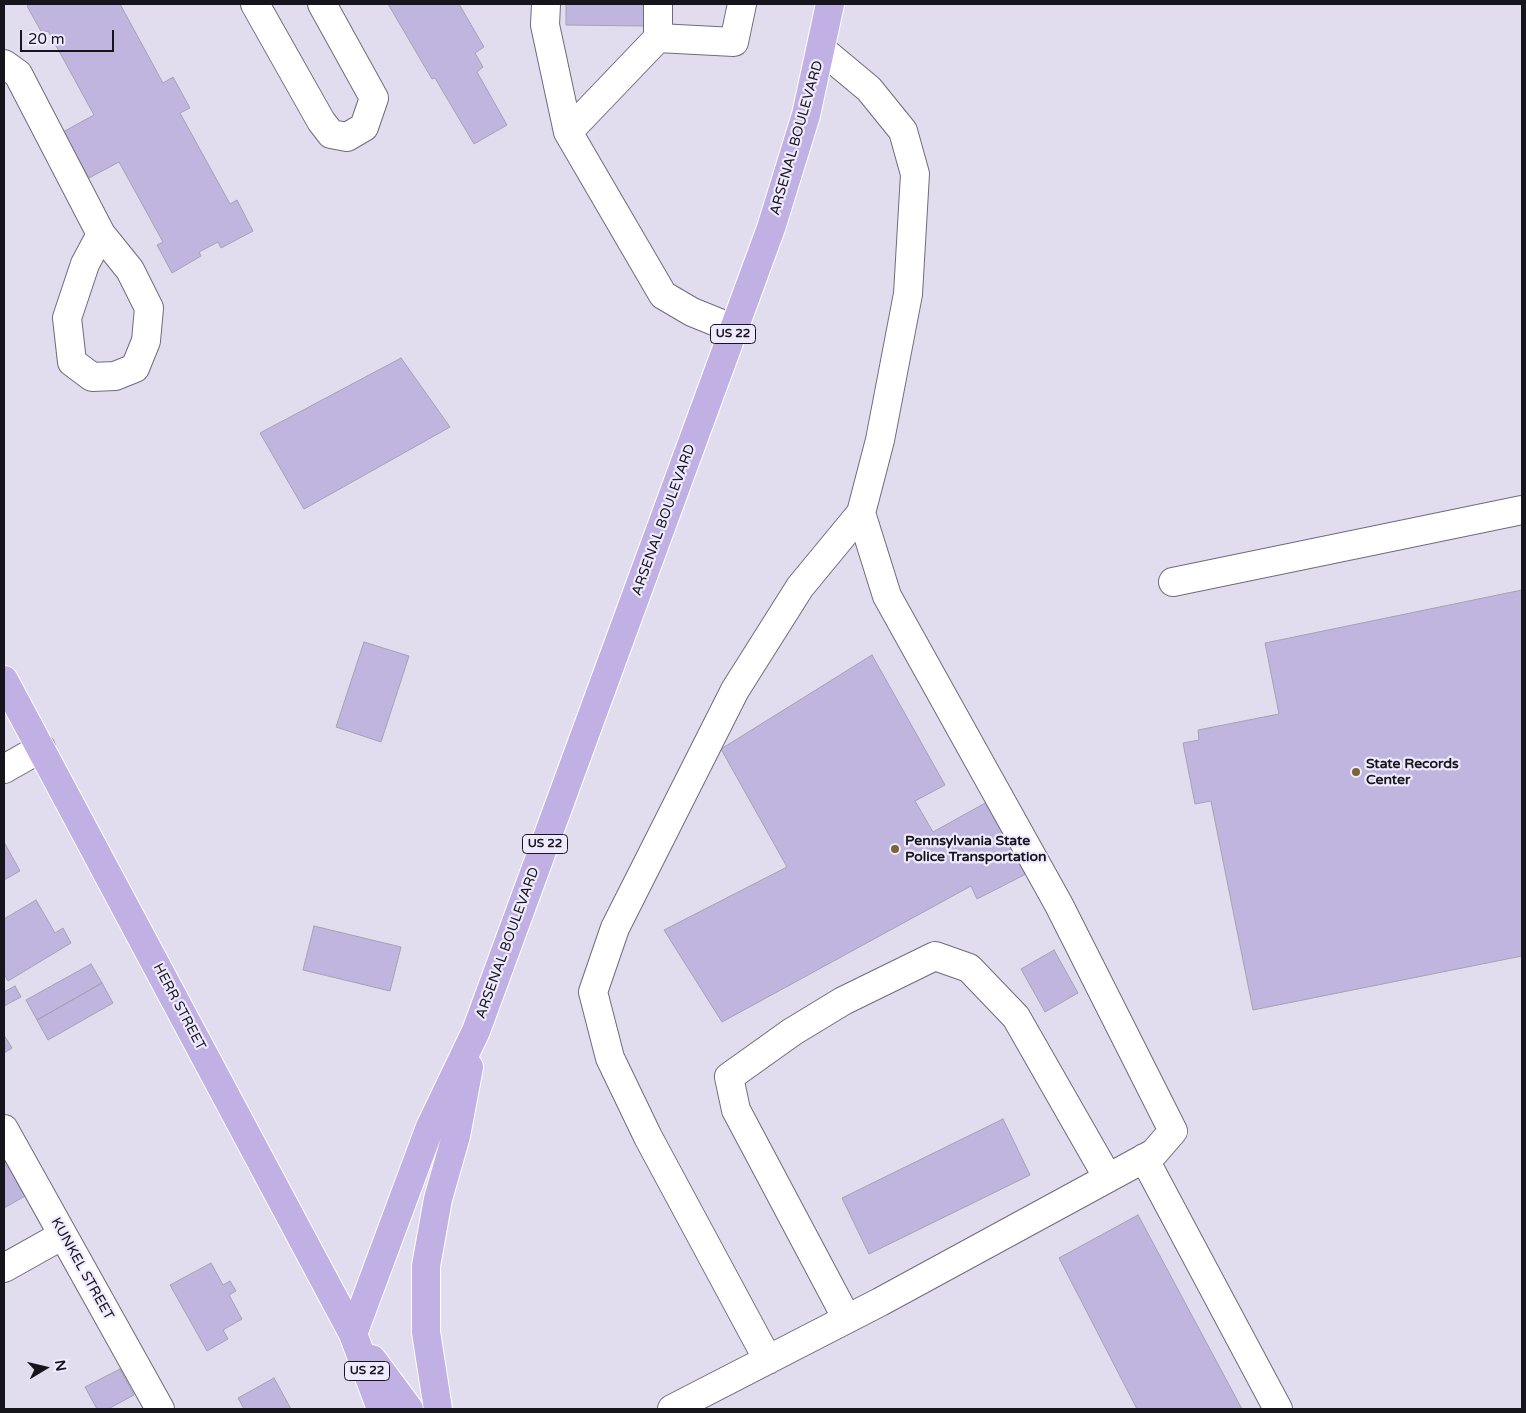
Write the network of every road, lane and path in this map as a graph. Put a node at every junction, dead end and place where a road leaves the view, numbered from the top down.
1 (255, 4) edge
2 (322, 4) edge
3 (546, 4) edge
4 (658, 4) edge
5 (742, 4) edge
6 (830, 4) edge
7 (658, 38) junction
8 (821, 49) junction
9 (4, 64) edge
10 (568, 132) junction
11 (101, 234) junction
12 (734, 329) junction
13 (1522, 510) edge
14 (861, 513) junction
15 (1173, 582) dead end
16 (4, 680) edge
17 (41, 748) junction
18 (4, 769) edge
19 (476, 1031) junction
20 (4, 1129) edge
21 (1144, 1158) junction
22 (1108, 1178) junction
23 (63, 1235) junction
24 (4, 1268) edge
25 (846, 1319) junction
26 (353, 1334) junction
27 (768, 1360) junction
28 (160, 1409) edge
29 (381, 1409) edge
30 (409, 1409) edge
31 (438, 1409) edge
32 (672, 1409) edge
33 (1278, 1409) edge

1 - 2 street
3 - 10 street
4 - 7 street
5 - 7 street
6 - 8 main road, ARSENAL BOULEVARD / US 22
7 - 10 street
8 - 12 main road, ARSENAL BOULEVARD / US 22
8 - 14 street
9 - 11 street
10 - 12 street
11 - 11 street
12 - 19 main road, ARSENAL BOULEVARD / US 22
13 - 15 street
14 - 21 street
14 - 27 street
16 - 17 main road, HERR STREET
17 - 18 street
17 - 26 main road, HERR STREET
19 - 26 main road, ARSENAL BOULEVARD / US 22
19 - 31 main road, ARSENAL BOULEVARD / US 22
20 - 23 street, KUNKEL STREET
21 - 22 street
21 - 33 street
22 - 25 street
22 - 25 street
23 - 24 street
23 - 28 street, KUNKEL STREET
25 - 27 street
26 - 29 main road, HERR STREET / US 22
26 - 30 main road, HERR STREET
27 - 32 street

